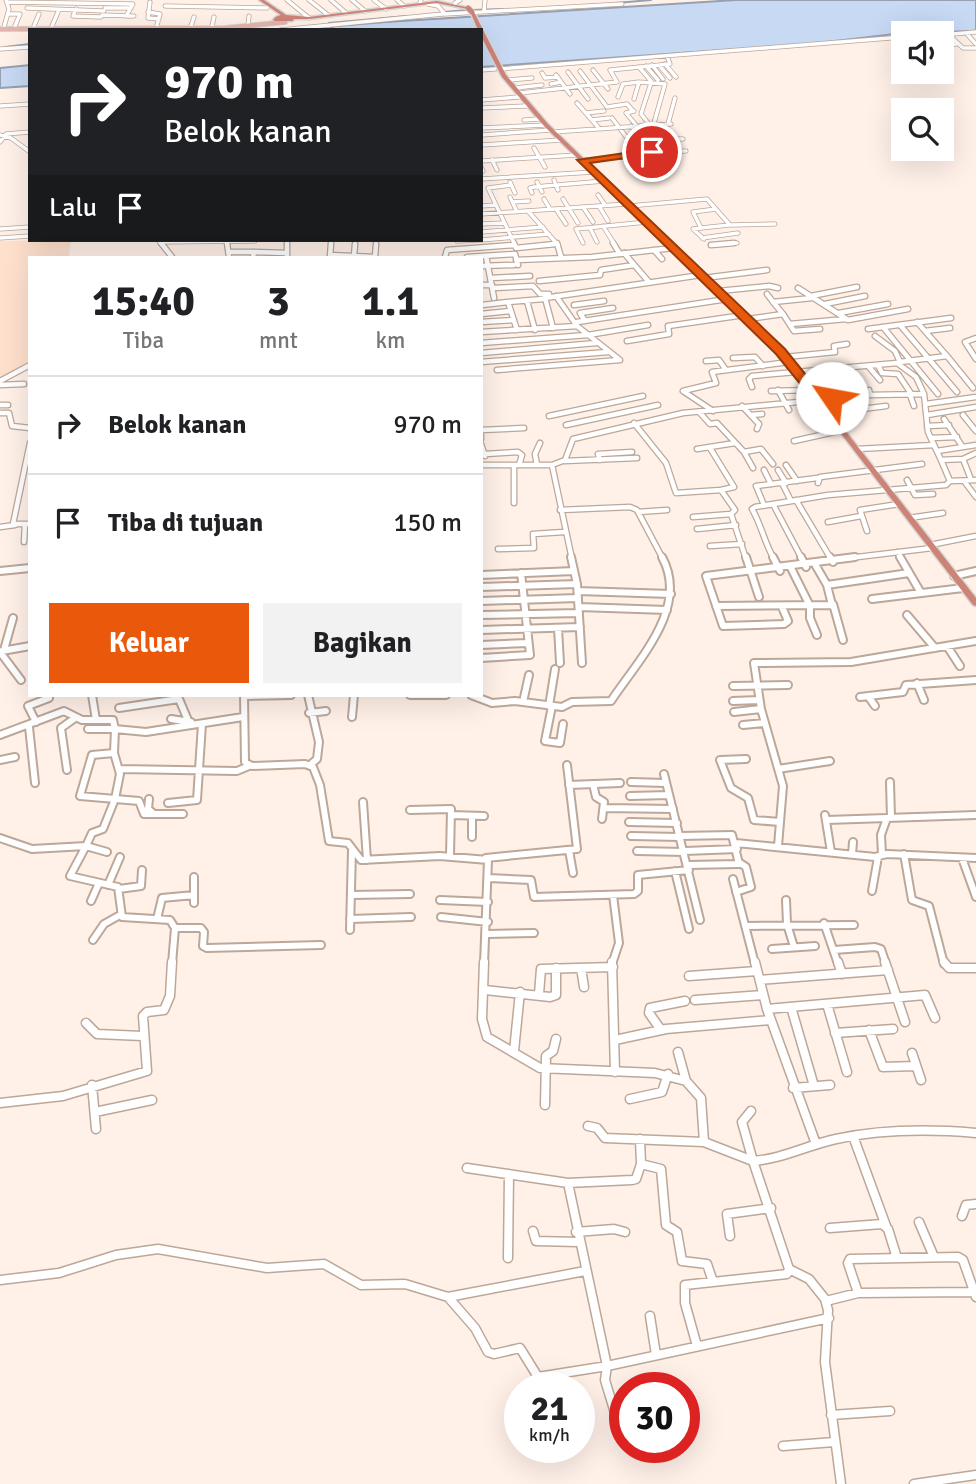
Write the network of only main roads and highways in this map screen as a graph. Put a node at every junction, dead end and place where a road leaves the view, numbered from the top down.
1 (259, 0) edge
2 (421, 1) edge
3 (457, 2) edge
4 (386, 9) junction
5 (470, 13) junction
6 (275, 19) junction
7 (286, 19) junction
8 (132, 26) junction
9 (1, 27) edge
10 (479, 28) edge
11 (483, 37) edge
12 (483, 44) edge
13 (499, 72) junction
14 (518, 93) junction
15 (547, 125) junction
16 (975, 600) edge

1 - 6 highway
1 - 7 highway
2 - 3 highway
2 - 4 highway
3 - 5 highway
4 - 5 highway
4 - 7 highway
4 - 7 highway
5 - 10 highway
6 - 7 highway
6 - 8 main road
7 - 8 main road
8 - 9 main road
8 - 9 main road
11 - 13 highway
12 - 13 highway
13 - 14 highway
13 - 14 highway
14 - 15 highway
14 - 15 highway
15 - 16 highway

